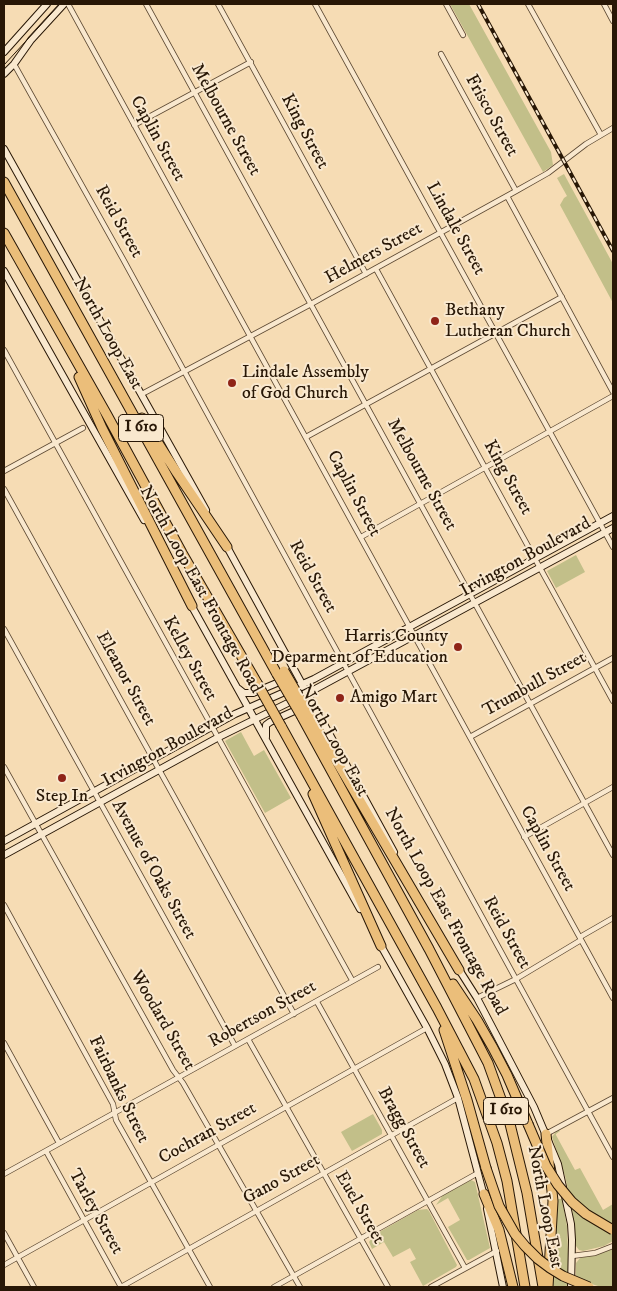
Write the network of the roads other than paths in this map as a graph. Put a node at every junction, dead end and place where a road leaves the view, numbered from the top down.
1 (47, 4) edge
2 (66, 4) edge
3 (146, 4) edge
4 (218, 4) edge
5 (315, 4) edge
6 (446, 4) edge
7 (528, 4) edge
8 (604, 4) edge
9 (613, 22) edge
10 (463, 35) dead end
11 (4, 52) edge
12 (441, 54) dead end
13 (251, 62) junction
14 (14, 64) junction
15 (4, 74) edge
16 (194, 92) junction
17 (134, 125) junction
18 (613, 128) edge
19 (601, 135) junction
20 (4, 149) edge
21 (4, 182) edge
22 (516, 191) junction
23 (507, 196) junction
24 (441, 232) junction
25 (4, 233) edge
26 (376, 269) junction
27 (4, 270) edge
28 (366, 274) junction
29 (562, 297) junction
30 (311, 304) junction
31 (58, 329) junction
32 (86, 329) junction
33 (496, 332) junction
34 (251, 336) junction
35 (4, 350) edge
36 (431, 369) junction
37 (184, 372) junction
38 (613, 392) edge
39 (142, 394) junction
40 (613, 396) edge
41 (365, 404) junction
42 (82, 428) dead end
43 (550, 431) junction
44 (306, 438) junction
45 (55, 443) junction
46 (485, 467) junction
47 (4, 471) edge
48 (4, 490) edge
49 (421, 504) junction
50 (613, 516) edge
51 (600, 522) junction
52 (613, 528) edge
53 (605, 532) junction
54 (360, 537) junction
55 (227, 547) junction
56 (613, 547) edge
57 (535, 558) junction
58 (540, 568) junction
59 (470, 594) junction
60 (475, 604) junction
61 (192, 606) junction
62 (409, 627) junction
63 (4, 629) edge
64 (414, 636) junction
65 (613, 658) edge
66 (343, 662) junction
67 (294, 666) junction
68 (596, 668) junction
69 (348, 672) junction
70 (303, 683) junction
71 (238, 689) junction
72 (308, 693) junction
73 (613, 701) edge
74 (530, 704) junction
75 (248, 708) junction
76 (305, 715) junction
77 (320, 716) junction
78 (255, 719) junction
79 (212, 728) junction
80 (470, 737) junction
81 (217, 738) junction
82 (289, 739) junction
83 (266, 740) junction
84 (153, 760) junction
85 (4, 767) edge
86 (159, 770) junction
87 (613, 787) edge
88 (94, 792) junction
89 (100, 802) junction
90 (584, 803) junction
91 (36, 824) junction
92 (41, 834) junction
93 (524, 836) junction
94 (4, 841) edge
95 (4, 855) edge
96 (613, 855) edge
97 (4, 905) edge
98 (613, 918) edge
99 (581, 939) junction
100 (381, 946) junction
101 (429, 949) junction
102 (378, 967) dead end
103 (459, 970) junction
104 (516, 979) junction
105 (352, 980) junction
106 (477, 998) junction
107 (613, 998) edge
108 (317, 1002) junction
109 (438, 1008) junction
110 (294, 1014) junction
111 (427, 1028) junction
112 (248, 1039) junction
113 (4, 1043) edge
114 (235, 1046) junction
115 (354, 1068) junction
116 (178, 1077) junction
117 (458, 1098) junction
118 (613, 1098) edge
119 (285, 1107) junction
120 (588, 1111) junction
121 (114, 1112) junction
122 (546, 1134) junction
123 (391, 1135) junction
124 (59, 1143) junction
125 (218, 1144) junction
126 (46, 1151) junction
127 (613, 1158) edge
128 (323, 1173) junction
129 (478, 1173) junction
130 (4, 1174) edge
131 (150, 1182) junction
132 (484, 1194) junction
133 (428, 1200) junction
134 (256, 1211) junction
135 (84, 1220) junction
136 (613, 1230) edge
137 (4, 1233) edge
138 (361, 1238) junction
139 (613, 1246) edge
140 (188, 1249) junction
141 (497, 1251) junction
142 (572, 1256) junction
143 (17, 1257) junction
144 (4, 1265) edge
145 (465, 1268) junction
146 (294, 1276) junction
147 (34, 1287) edge
148 (121, 1287) edge
149 (210, 1287) edge
150 (274, 1287) edge
151 (300, 1287) edge
152 (388, 1287) edge
153 (431, 1287) edge
154 (503, 1287) edge
155 (513, 1287) edge
156 (525, 1287) edge
157 (543, 1287) edge
158 (548, 1287) edge
159 (571, 1287) edge
160 (589, 1287) edge

1 - 11 main road
2 - 14 main road
2 - 17 street, Caplin Street
3 - 16 street, Melbourne Street
4 - 13 street, King Street
5 - 24 street, Lindale Street
6 - 10 street
7 - 19 street
8 - 9 street
12 - 22 street, Frisco Street
13 - 16 street
13 - 28 street, King Street
14 - 15 main road
14 - 37 street, Reid Street
16 - 17 street
16 - 30 street, Melbourne Street
17 - 34 street, Caplin Street
18 - 19 street, Helmers Street
19 - 22 street, Helmers Street
20 - 39 main road, North Loop East Frontage Road
21 - 32 highway, North Loop East / I 610
22 - 23 street, Helmers Street
23 - 24 street, Helmers Street
23 - 29 street
24 - 26 street, Helmers Street
24 - 33 street, Lindale Street
25 - 31 highway, North Loop East / I 610
26 - 28 street, Helmers Street
26 - 36 street, King Street
27 - 61 main road, North Loop East Frontage Road
28 - 30 street, Helmers Street
29 - 33 street
29 - 38 street
30 - 34 street, Helmers Street
30 - 41 street, Melbourne Street
31 - 61 highway
31 - 82 highway, North Loop East / I 610, bridge
32 - 55 highway
32 - 76 highway, North Loop East / I 610, bridge
33 - 36 street
33 - 43 street, Lindale Street
34 - 37 street, Helmers Street
34 - 44 street, Caplin Street
35 - 45 street, Kelley Street
36 - 41 street
36 - 46 street, King Street
37 - 39 street, Helmers Street
37 - 66 street, Reid Street
39 - 55 main road, North Loop East Frontage Road
40 - 43 street
41 - 44 street
41 - 49 street, Melbourne Street
42 - 45 street
43 - 46 street
43 - 51 street, Lindale Street
44 - 54 street, Caplin Street
45 - 47 street
45 - 79 street, Kelley Street
46 - 49 street
46 - 57 street, King Street
48 - 84 street, Eleanor Street
49 - 54 street
49 - 59 street, Melbourne Street
50 - 51 main road, Irvington Boulevard
51 - 53 street, Lindale Street
51 - 57 main road, Irvington Boulevard
52 - 53 main road, Irvington Boulevard
53 - 56 street, Lindale Street
53 - 58 main road, Irvington Boulevard
54 - 62 street, Caplin Street
55 - 67 main road, North Loop East Frontage Road
57 - 58 street, King Street
57 - 59 main road, Irvington Boulevard
58 - 60 main road, Irvington Boulevard
58 - 68 street, King Street
59 - 60 street, Melbourne Street
59 - 62 main road, Irvington Boulevard
60 - 64 main road, Irvington Boulevard
60 - 74 street, Melbourne Street
61 - 71 main road, North Loop East Frontage Road
62 - 64 street, Caplin Street
62 - 66 main road, Irvington Boulevard
63 - 88 street, Avenue of Oaks Street
64 - 69 main road, Irvington Boulevard
64 - 80 street, Caplin Street
65 - 68 street, Trumbull Street
66 - 69 street, Reid Street
66 - 70 main road, Irvington Boulevard
67 - 70 main road, North Loop East Frontage Road
67 - 71 main road
68 - 73 street, King Street
68 - 74 street, Trumbull Street
69 - 72 main road, Irvington Boulevard
69 - 104 street, Reid Street
70 - 72 main road, North Loop East Frontage Road
70 - 75 main road, Irvington Boulevard
71 - 75 main road, North Loop East Frontage Road
72 - 77 main road, North Loop East Frontage Road
72 - 78 main road, Irvington Boulevard
74 - 80 street, Trumbull Street
74 - 90 street, Melbourne Street
75 - 78 main road, North Loop East Frontage Road
75 - 79 main road, Irvington Boulevard
76 - 101 highway, North Loop East / I 610
76 - 103 highway
77 - 83 main road
77 - 103 main road, North Loop East Frontage Road
78 - 81 main road, Irvington Boulevard
78 - 83 main road, North Loop East Frontage Road
79 - 81 street, Kelley Street
79 - 84 main road, Irvington Boulevard
80 - 93 street, Caplin Street
81 - 86 main road, Irvington Boulevard
81 - 105 street, Kelley Street
82 - 100 highway
82 - 109 highway, North Loop East / I 610
83 - 100 main road, North Loop East Frontage Road
84 - 86 street, Eleanor Street
84 - 88 main road, Irvington Boulevard
85 - 91 street, Woodard Street
86 - 89 main road, Irvington Boulevard
86 - 110 street, Eleanor Street
87 - 90 street
88 - 89 street, Avenue of Oaks Street
88 - 91 main road, Irvington Boulevard
89 - 92 main road, Irvington Boulevard
89 - 114 street, Avenue of Oaks Street
90 - 93 street
90 - 96 street, Melbourne Street
91 - 92 street, Woodard Street
91 - 94 main road, Irvington Boulevard
92 - 95 main road, Irvington Boulevard
92 - 116 street, Woodard Street
93 - 99 street, Caplin Street
97 - 121 street, Fairbanks Street
98 - 99 street
99 - 104 street
99 - 107 street, Caplin Street
100 - 111 main road, North Loop East Frontage Road
101 - 136 highway, bridge
101 - 157 highway, North Loop East / I 610
102 - 105 street, Robertson Street
103 - 106 main road, North Loop East Frontage Road
104 - 106 street
104 - 120 street, Reid Street
105 - 108 street, Robertson Street
106 - 122 main road, North Loop East Frontage Road
108 - 110 street, Robertson Street
108 - 115 street, Bragg Street
109 - 156 highway, North Loop East / I 610
109 - 160 highway, bridge
110 - 112 street, Robertson Street
111 - 115 street, Cochran Street
111 - 117 main road, North Loop East Frontage Road
112 - 114 street, Robertson Street
112 - 119 street, Euel Street
113 - 124 street
114 - 116 street, Robertson Street
115 - 119 street, Cochran Street
115 - 123 street, Bragg Street
116 - 121 street, Robertson Street
116 - 125 street, Woodard Street
117 - 123 street, Gano Street
117 - 129 main road, North Loop East Frontage Road
118 - 120 street
119 - 125 street, Cochran Street
119 - 128 street, Euel Street
120 - 122 street
120 - 127 street, Reid Street
121 - 124 street, Robertson Street
121 - 131 street, Fairbanks Street
122 - 142 main road, North Loop East Frontage Road
122 - 158 highway
123 - 128 street, Gano Street
123 - 133 street, Bragg Street
124 - 126 street, Robertson Street
125 - 131 street, Cochran Street
125 - 134 street, Woodard Street
126 - 130 street, Robertson Street
126 - 135 street, Tarley Street
128 - 134 street, Gano Street
128 - 138 street, Euel Street
129 - 132 main road, North Loop East Frontage Road
129 - 133 street
131 - 135 street, Cochran Street
131 - 140 street, Fairbanks Street
132 - 141 main road, North Loop East Frontage Road
132 - 155 highway
133 - 138 street
133 - 145 street, Bragg Street
134 - 140 street, Gano Street
134 - 146 street, Woodard Street
135 - 143 street, Cochran Street
135 - 148 street, Tarley Street
137 - 143 street
138 - 146 street
138 - 152 street, Euel Street
139 - 142 street
140 - 148 street, Gano Street
140 - 149 street, Fairbanks Street
141 - 145 street
141 - 154 main road, North Loop East Frontage Road
142 - 159 main road, North Loop East Frontage Road
143 - 144 street, Cochran Street
143 - 147 street
145 - 153 street
146 - 150 street
146 - 151 street, Woodard Street

